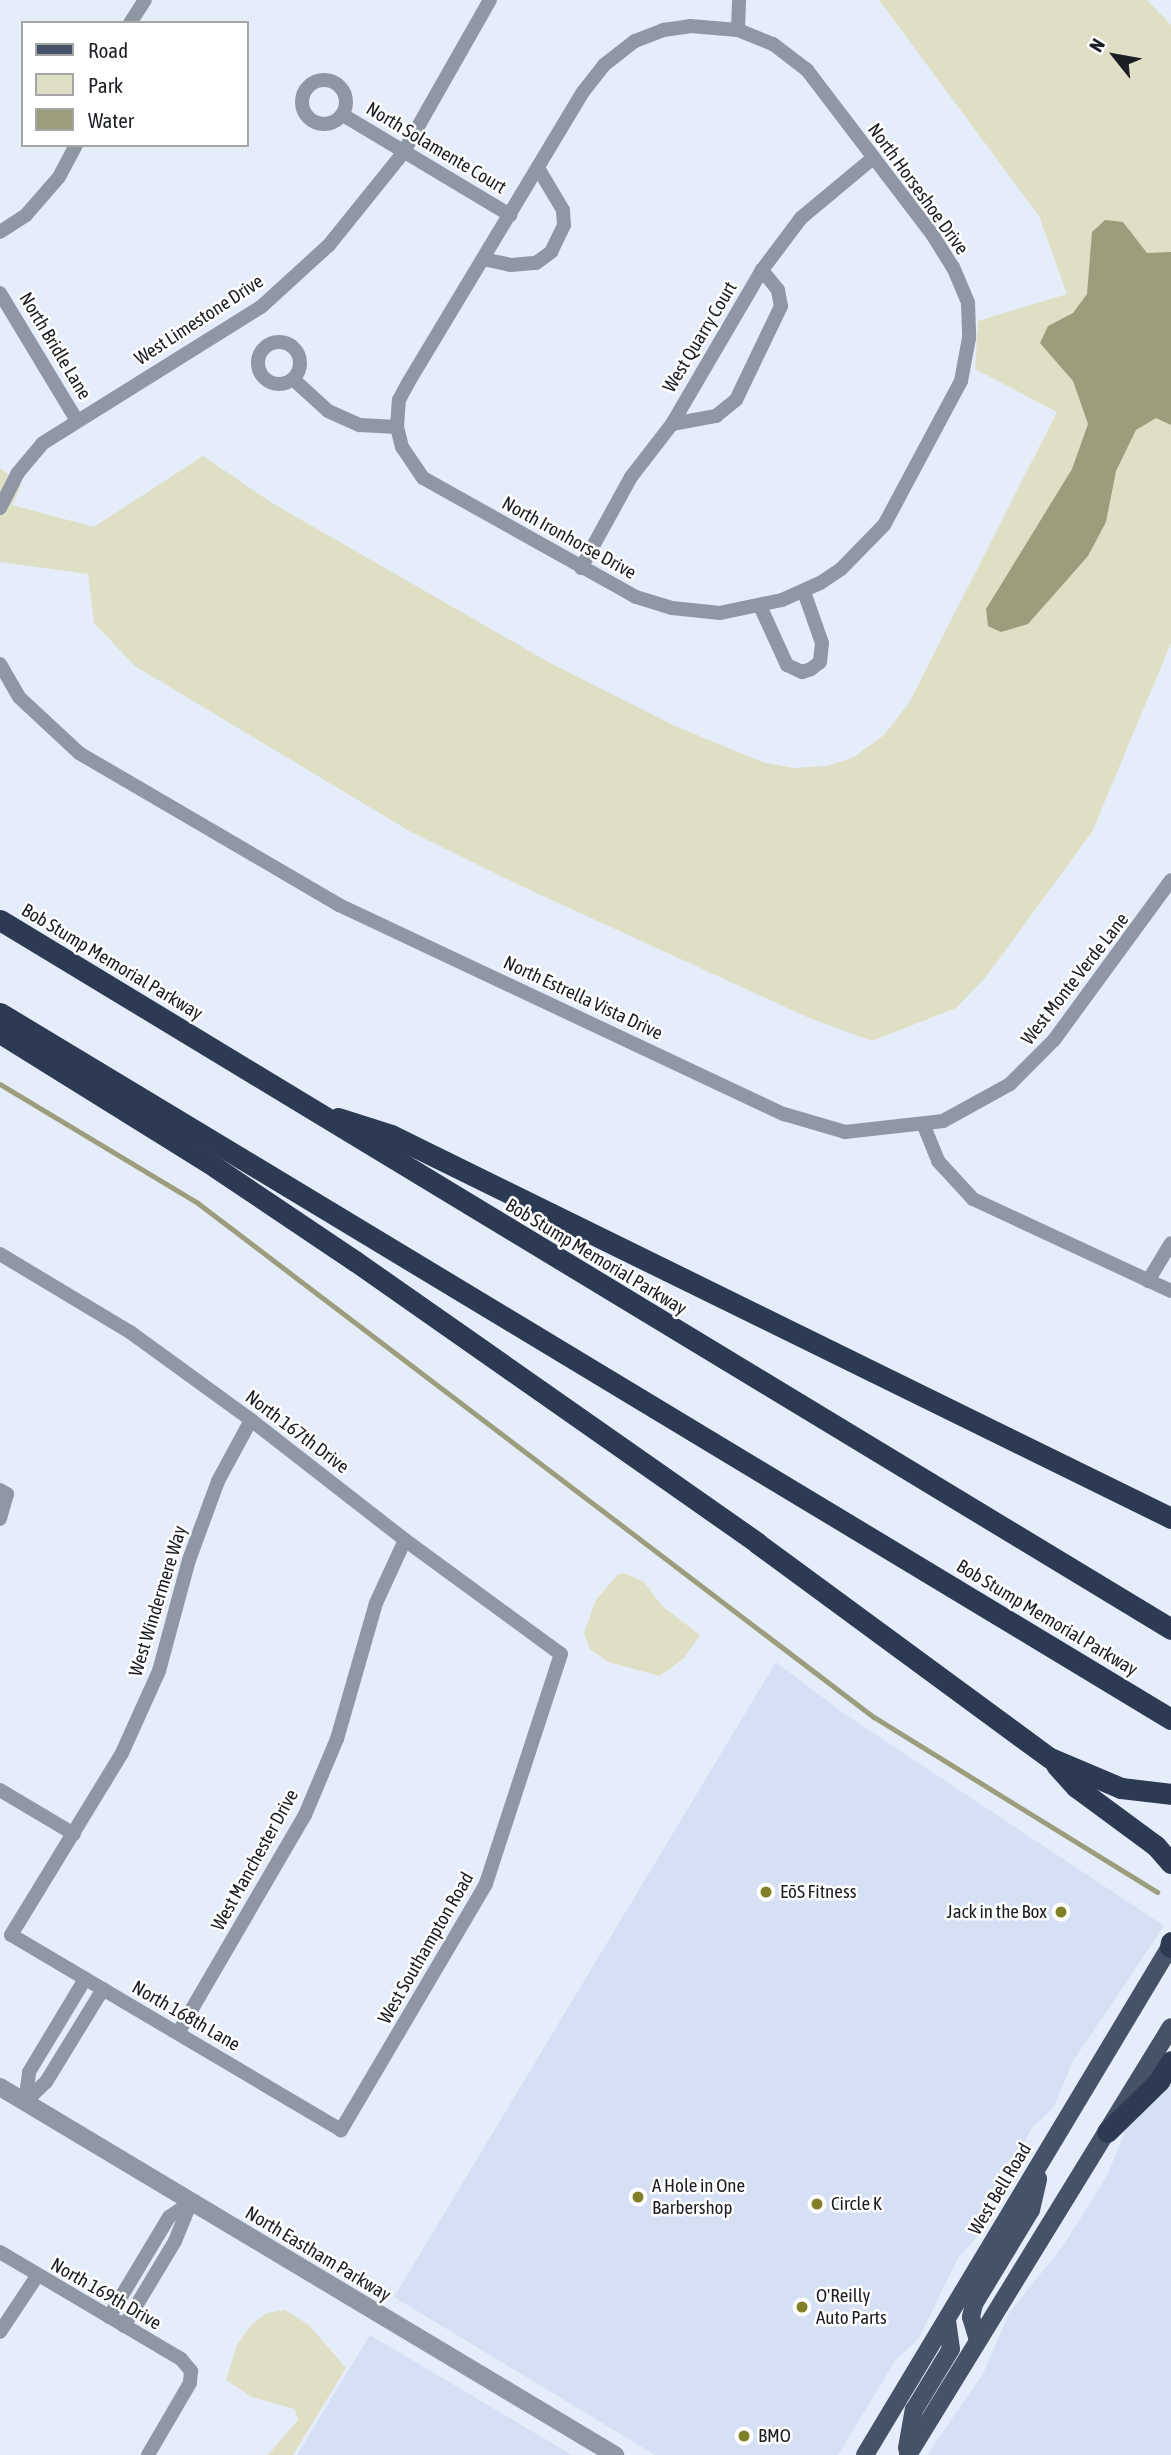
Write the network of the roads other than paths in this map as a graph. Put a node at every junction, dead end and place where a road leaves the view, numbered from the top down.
1 (145, 0) edge
2 (490, 0) edge
3 (739, 0) edge
4 (131, 21) edge
5 (738, 30) junction
6 (343, 115) dead end
7 (75, 147) edge
8 (403, 153) junction
9 (873, 158) junction
10 (538, 168) junction
11 (510, 215) junction
12 (0, 232) edge
13 (483, 259) junction
14 (762, 270) junction
15 (0, 293) edge
16 (293, 379) dead end
17 (76, 419) junction
18 (672, 424) junction
19 (397, 428) junction
20 (0, 508) edge
21 (581, 569) junction
22 (820, 583) joint
23 (804, 592) junction
24 (760, 606) junction
25 (0, 664) edge
26 (1171, 880) edge
27 (0, 920) edge
28 (0, 1013) edge
29 (0, 1033) edge
30 (303, 1106) junction
31 (924, 1126) junction
32 (1171, 1243) edge
33 (0, 1254) edge
34 (1148, 1281) junction
35 (1171, 1292) edge
36 (251, 1420) junction
37 (4, 1492) edge
38 (1171, 1518) edge
39 (0, 1519) edge
40 (405, 1540) junction
41 (1171, 1629) edge
42 (561, 1654) joint
43 (1171, 1719) edge
44 (1050, 1758) junction
45 (0, 1790) edge
46 (1171, 1794) edge
47 (74, 1834) junction
48 (1171, 1863) edge
49 (11, 1935) joint
50 (1171, 1944) edge
51 (85, 1979) junction
52 (103, 1989) junction
53 (1171, 2027) edge
54 (178, 2033) junction
55 (1171, 2061) edge
56 (0, 2087) edge
57 (25, 2102) junction
58 (341, 2130) joint
59 (1107, 2132) junction
60 (1042, 2159) junction
61 (191, 2202) junction
62 (0, 2252) edge
63 (37, 2276) junction
64 (109, 2317) junction
65 (947, 2319) junction
66 (124, 2326) junction
67 (0, 2332) edge
68 (978, 2340) junction
69 (148, 2455) edge
70 (615, 2455) edge
71 (865, 2455) edge
72 (906, 2455) edge

1 - 4 street
2 - 8 street, West Limestone Drive
3 - 5 street
5 - 9 street, North Horseshoe Drive
5 - 10 street, North Horseshoe Drive
6 - 8 street, North Solamente Court
7 - 12 street
8 - 11 street, North Solamente Court
8 - 17 street, West Limestone Drive
9 - 14 street, West Quarry Court
9 - 22 street, North Horseshoe Drive
10 - 11 street, North Horseshoe Drive
10 - 13 street
11 - 13 street, North Horseshoe Drive
13 - 19 street, North Horseshoe Drive
14 - 18 street, West Quarry Court
14 - 18 street, West Quarry Court
15 - 17 street, North Bridle Lane
16 - 19 street
17 - 20 street, West Limestone Drive
18 - 21 street, West Quarry Court
19 - 21 street, North Ironhorse Drive
21 - 24 street, North Ironhorse Drive
22 - 23 street, North Ironhorse Drive
23 - 24 street, North Ironhorse Drive
23 - 24 street
25 - 31 street, North Estrella Vista Drive
26 - 31 street, West Monte Verde Lane
27 - 30 highway, Bob Stump Memorial Parkway
28 - 43 highway, Bob Stump Memorial Parkway
29 - 44 highway
30 - 38 highway
30 - 41 highway, Bob Stump Memorial Parkway
31 - 34 street
32 - 34 street
33 - 36 street, North 167th Drive
34 - 35 street
36 - 40 street, North 167th Drive
36 - 47 street, West Windermere Way
37 - 39 street
40 - 42 street, North 167th Drive
40 - 54 street, West Manchester Drive
42 - 58 street, West Southampton Road
44 - 46 highway
44 - 48 highway
45 - 47 street
47 - 49 street, West Windermere Way
49 - 51 street, North 168th Lane
50 - 60 main road, West Bell Road
51 - 52 street, North 168th Lane
51 - 57 street
52 - 54 street, North 168th Lane
52 - 57 street
53 - 59 main road
54 - 58 street, North 168th Lane
55 - 59 highway
56 - 57 street, North Eastham Parkway
57 - 61 street, North Eastham Parkway
59 - 68 main road
60 - 65 main road, West Bell Road
60 - 68 main road
61 - 64 street
61 - 66 street
61 - 70 street, North Eastham Parkway
62 - 63 street, North 169th Drive
63 - 64 street, North 169th Drive
63 - 67 street
64 - 66 street, North 169th Drive
65 - 71 main road, West Bell Road
65 - 72 main road
66 - 69 street, North 169th Drive
68 - 72 main road

